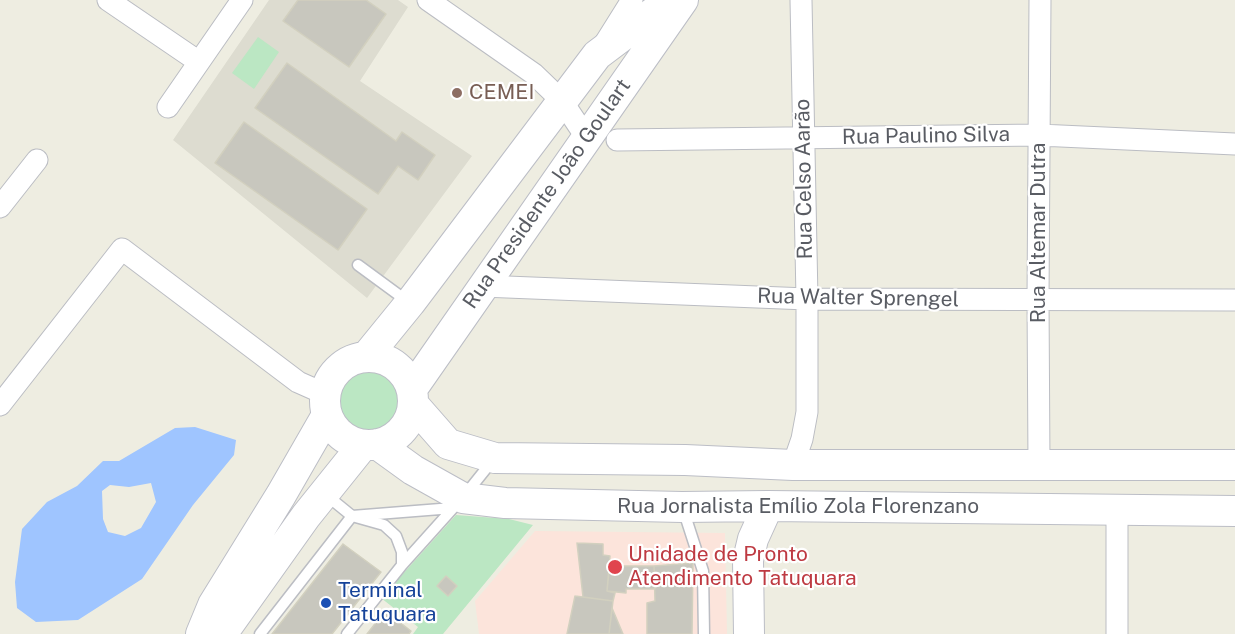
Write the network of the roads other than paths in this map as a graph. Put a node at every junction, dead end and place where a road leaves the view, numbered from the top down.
1 (108, 0) edge
2 (242, 0) edge
3 (632, 0) edge
4 (670, 0) edge
5 (683, 0) edge
6 (801, 0) edge
7 (1040, 0) edge
8 (431, 1) edge
9 (597, 55) junction
10 (199, 62) junction
11 (562, 101) junction
12 (168, 107) dead end
13 (1039, 135) junction
14 (804, 138) junction
15 (617, 140) dead end
16 (1235, 144) edge
17 (578, 153) junction
18 (37, 160) dead end
19 (0, 207) edge
20 (358, 264) dead end
21 (482, 286) junction
22 (807, 299) junction
23 (1038, 299) junction
24 (1235, 300) edge
25 (410, 303) junction
26 (366, 357) junction
27 (413, 396) junction
28 (326, 404) junction
29 (0, 405) edge
30 (370, 445) junction
31 (495, 458) junction
32 (793, 465) junction
33 (912, 465) junction
34 (1039, 465) junction
35 (1235, 465) edge
36 (325, 494) junction
37 (458, 503) junction
38 (768, 506) junction
39 (682, 507) junction
40 (913, 507) junction
41 (1117, 510) junction
42 (1235, 511) edge
43 (352, 516) junction
44 (402, 565) junction
45 (201, 634) edge
46 (222, 634) edge
47 (260, 634) edge
48 (347, 634) edge
49 (704, 634) edge
50 (749, 634) edge
51 (1117, 634) edge

1 - 10 street
2 - 10 street
3 - 9 street, Rua Presidente João Goulart
4 - 9 street, Rua Presidente João Goulart
5 - 17 street, Rua Presidente João Goulart
6 - 14 street, Rua Celso Aarão
7 - 13 street, Rua Altemar Dutra
8 - 11 street
9 - 11 street, Rua Presidente João Goulart
10 - 12 street
11 - 17 street
11 - 25 street, Rua Presidente João Goulart
13 - 14 street, Rua Paulino Silva
13 - 16 street, Rua Paulino Silva
13 - 23 street, Rua Altemar Dutra
14 - 15 street, Rua Paulino Silva
14 - 22 street, Rua Celso Aarão
17 - 21 street, Rua Presidente João Goulart
18 - 19 street
20 - 25 lane
21 - 22 street, Rua Walter Sprengel
21 - 27 street, Rua Presidente João Goulart
22 - 23 street, Rua Walter Sprengel
22 - 32 street, Rua Celso Aarão
23 - 24 street, Rua Walter Sprengel
23 - 34 street, Rua Altemar Dutra
25 - 26 street, Rua Presidente João Goulart
26 - 27 street
26 - 28 street, Rua Presidente João Goulart
27 - 30 street, Rua Presidente João Goulart
27 - 31 street, Rua Jornalista Emílio Zola Florenzano
28 - 29 street
28 - 30 street
28 - 45 street, Rua Presidente João Goulart
30 - 36 street, Rua Presidente João Goulart
30 - 37 street, Rua Jornalista Emílio Zola Florenzano
31 - 32 street, Rua Jornalista Emílio Zola Florenzano
31 - 37 lane
32 - 33 street, Rua Jornalista Emílio Zola Florenzano
33 - 34 street, Rua Jornalista Emílio Zola Florenzano
33 - 40 street
34 - 35 street, Rua Jornalista Emílio Zola Florenzano
36 - 43 lane
36 - 46 street, Rua Presidente João Goulart
37 - 39 street, Rua Jornalista Emílio Zola Florenzano
37 - 43 lane
37 - 44 lane
38 - 39 street, Rua Jornalista Emílio Zola Florenzano
38 - 40 street, Rua Jornalista Emílio Zola Florenzano
38 - 50 street
39 - 49 lane
40 - 41 street, Rua Jornalista Emílio Zola Florenzano
41 - 42 street, Rua Jornalista Emílio Zola Florenzano
41 - 51 street
43 - 44 lane
43 - 47 lane
44 - 48 lane

